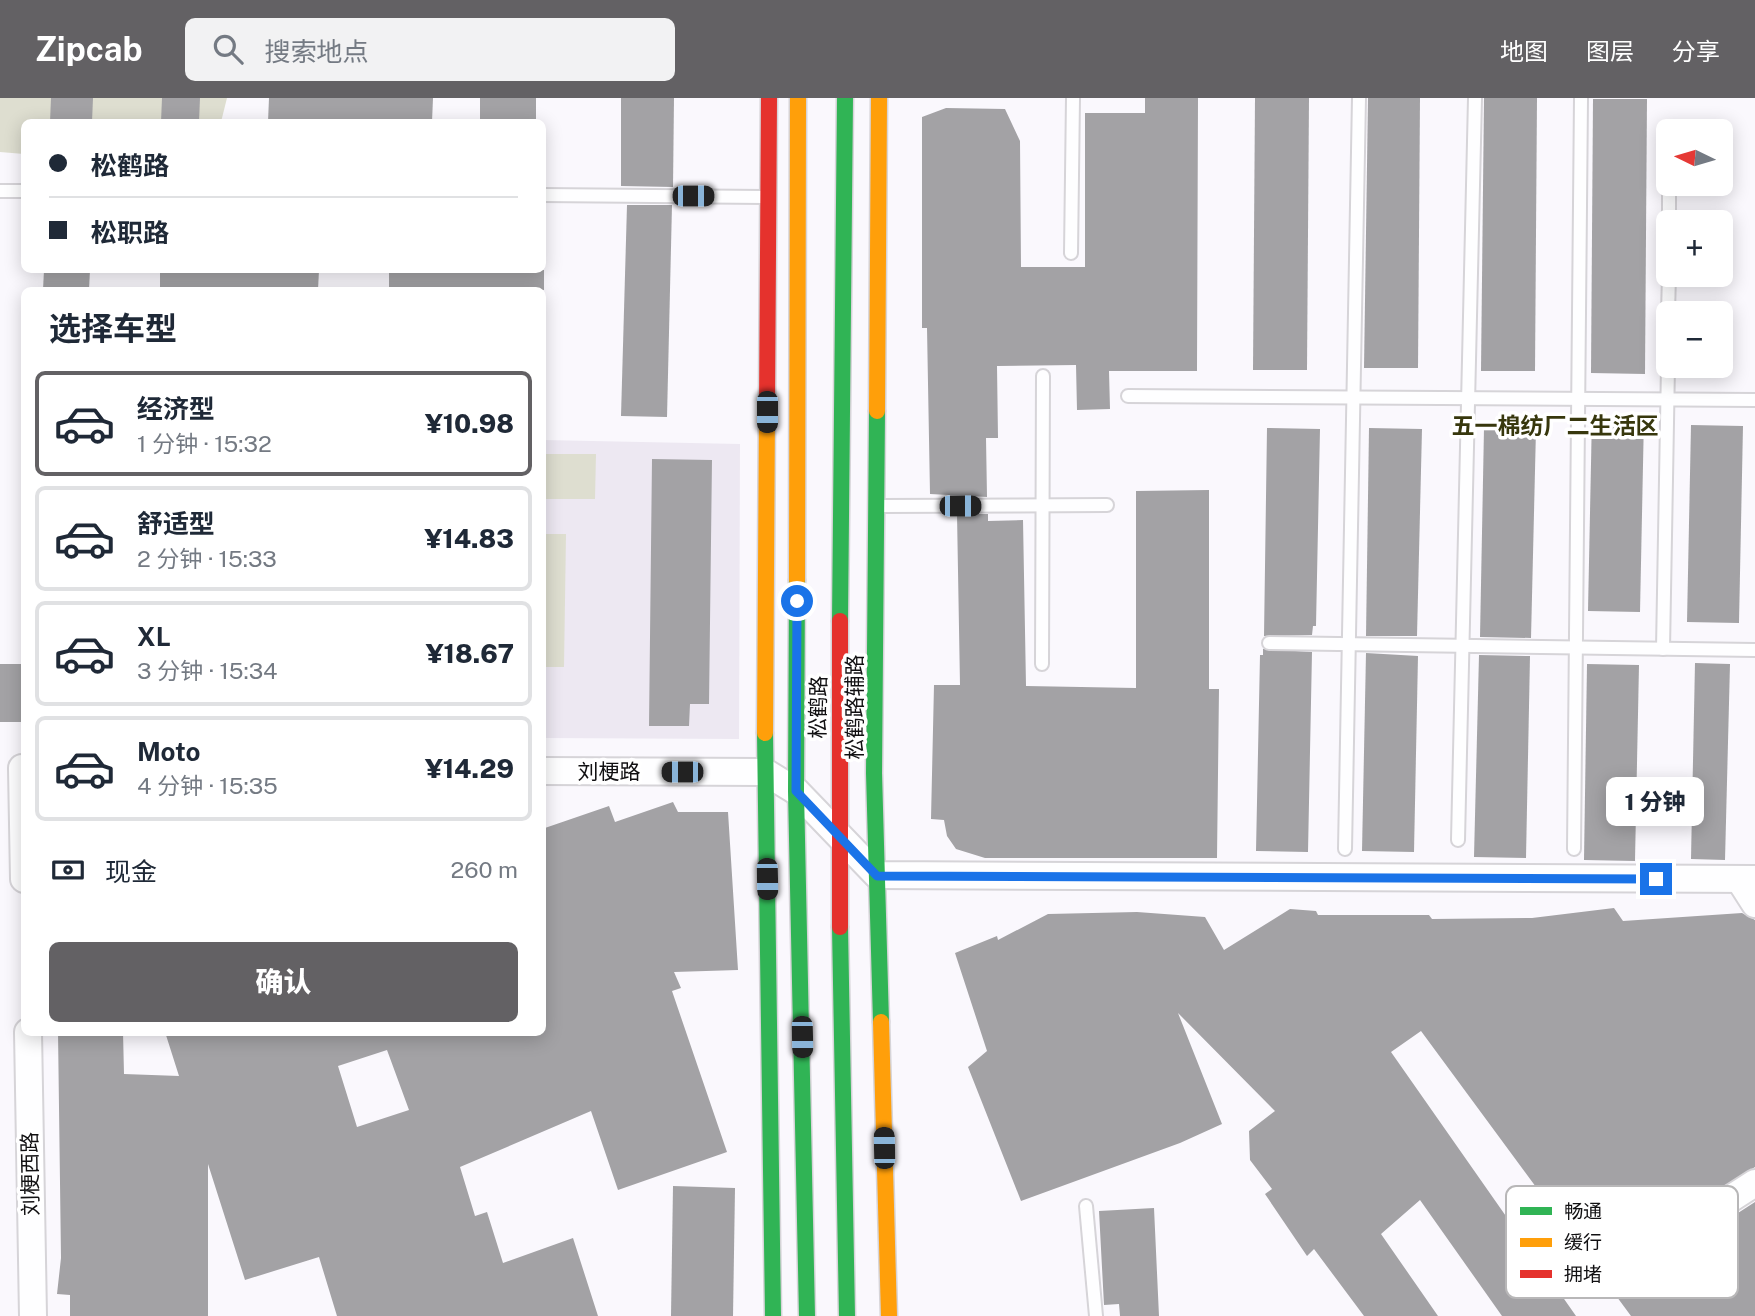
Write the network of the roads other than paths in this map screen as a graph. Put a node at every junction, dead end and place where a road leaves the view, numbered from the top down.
1 (769, 98) edge
2 (798, 98) edge
3 (845, 98) edge
4 (879, 98) edge
5 (1073, 98) edge
6 (1359, 98) edge
7 (1475, 98) edge
8 (1580, 98) edge
9 (0, 191) edge
10 (21, 191) edge
11 (546, 195) edge
12 (769, 197) junction
13 (1071, 253) dead end
14 (1043, 376) dead end
15 (1668, 378) edge
16 (1128, 396) dead end
17 (1355, 398) junction
18 (1467, 398) junction
19 (1577, 399) junction
20 (1668, 399) junction
21 (1755, 400) edge
22 (767, 466) junction
23 (797, 466) junction
24 (1107, 505) dead end
25 (876, 506) junction
26 (1044, 506) junction
27 (1269, 642) dead end
28 (1350, 644) junction
29 (1462, 646) junction
30 (1576, 647) junction
31 (1664, 649) junction
32 (1755, 650) edge
33 (1042, 664) dead end
34 (16, 768) edge
35 (546, 771) edge
36 (765, 772) junction
37 (796, 791) junction
38 (838, 834) junction
39 (21, 837) edge
40 (1458, 840) dead end
41 (1345, 849) dead end
42 (1574, 849) dead end
43 (877, 876) junction
44 (1747, 879) edge
45 (1755, 904) edge
46 (28, 1036) edge
47 (1755, 1184) edge
48 (1738, 1195) edge
49 (1086, 1206) dead end
50 (807, 1311) edge
51 (773, 1313) edge
52 (868, 1314) edge
53 (33, 1316) edge
54 (1096, 1316) edge

1 - 12 street
2 - 23 street, 松鹤路
3 - 38 street, 松鹤路
4 - 25 street, 松鹤路辅路
5 - 13 lane
6 - 17 lane
7 - 18 lane
8 - 19 lane
9 - 10 lane
11 - 12 lane
12 - 22 street
14 - 26 lane
15 - 20 lane
16 - 17 lane
17 - 18 lane
17 - 28 lane
18 - 19 lane
18 - 29 lane
19 - 20 lane
19 - 30 lane
20 - 21 lane
20 - 31 lane
22 - 23 street
22 - 36 street
23 - 37 street, 松鹤路
24 - 26 lane
25 - 26 lane
25 - 43 street, 松鹤路辅路
26 - 33 lane
27 - 28 lane
28 - 29 lane
28 - 41 lane
29 - 30 lane
29 - 40 lane
30 - 31 lane
30 - 42 lane
31 - 32 lane
34 - 39 street
35 - 36 street, 刘梗路
36 - 37 street
36 - 51 street
37 - 38 street
37 - 50 street, 松鹤路
38 - 43 street
38 - 52 street, 松鹤路
43 - 44 street
43 - 52 street, 松鹤路辅路
44 - 45 street
46 - 53 street, 刘梗西路
47 - 48 street
49 - 54 lane
50 - 51 street

